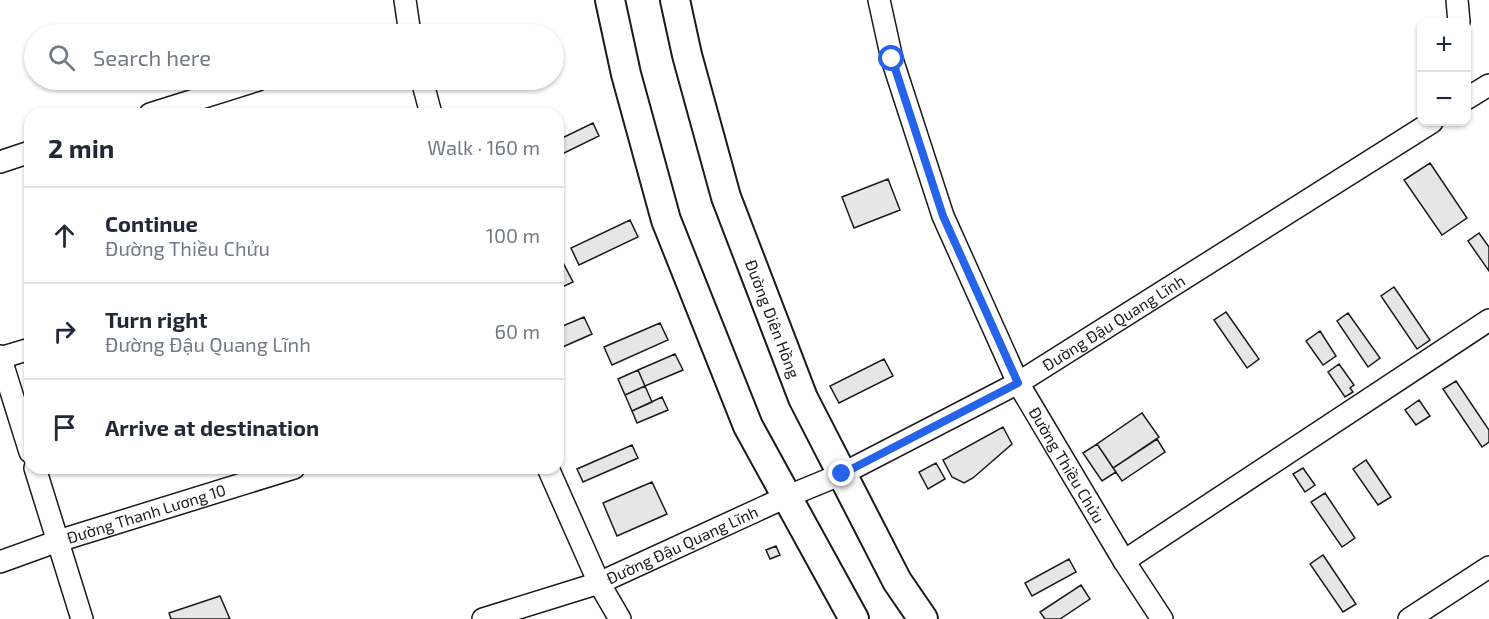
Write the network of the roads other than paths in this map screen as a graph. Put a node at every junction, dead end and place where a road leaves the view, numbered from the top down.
1 (405, 0) edge
2 (610, 0) edge
3 (675, 0) edge
4 (879, 0) edge
5 (1457, 0) edge
6 (1459, 18) edge
7 (406, 24) edge
8 (1489, 85) edge
9 (226, 90) edge
10 (425, 90) edge
11 (1471, 92) edge
12 (169, 108) edge
13 (429, 108) edge
14 (1426, 126) edge
15 (24, 154) edge
16 (0, 162) edge
17 (1489, 320) edge
18 (24, 351) edge
19 (0, 357) edge
20 (1018, 383) junction
21 (24, 433) edge
22 (37, 474) edge
23 (275, 474) edge
24 (551, 474) edge
25 (842, 474) junction
26 (786, 497) junction
27 (58, 541) junction
28 (1124, 561) junction
29 (0, 562) edge
30 (1489, 567) edge
31 (599, 583) junction
32 (82, 619) edge
33 (483, 619) edge
34 (620, 619) edge
35 (854, 619) edge
36 (922, 619) edge
37 (1162, 619) edge
38 (1409, 619) edge

1 - 7 street
2 - 26 street
3 - 25 street, Đường Diên Hồng
4 - 20 street, Đường Thiều Chửu
5 - 6 street
8 - 11 street
9 - 12 street
10 - 13 street
14 - 20 street, Đường Đậu Quang Lĩnh
15 - 16 street
17 - 28 street
18 - 19 street
19 - 21 street
20 - 25 street, Đường Đậu Quang Lĩnh
20 - 28 street, Đường Thiều Chửu
22 - 27 street
23 - 27 street, Đường Thanh Lương 10
24 - 31 street
25 - 26 street, Đường Đậu Quang Lĩnh
25 - 36 street, Đường Diên Hồng
26 - 31 street, Đường Đậu Quang Lĩnh
26 - 35 street
27 - 29 street, Đường Thanh Lương 10
27 - 32 street
28 - 37 street, Đường Thiều Chửu
30 - 38 street
31 - 33 street, Đường Đậu Quang Lĩnh
31 - 34 street

